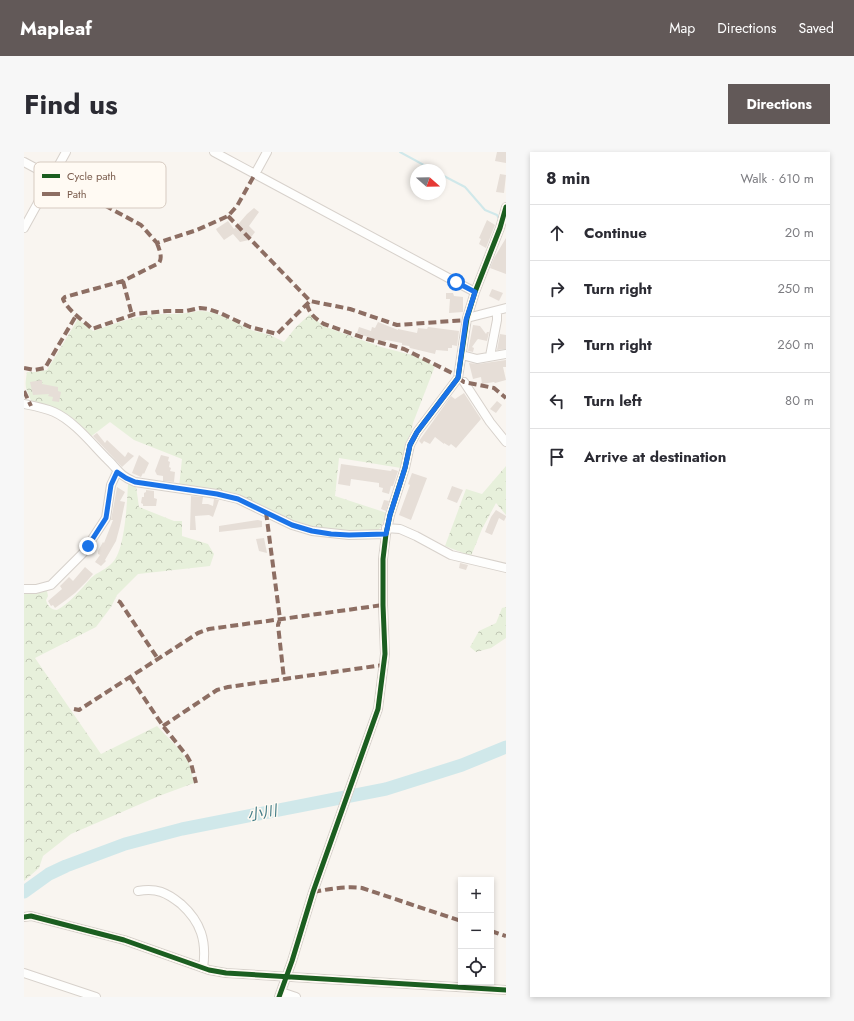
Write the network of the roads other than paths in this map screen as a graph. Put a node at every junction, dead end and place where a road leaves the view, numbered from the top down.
1 (66, 152) edge
2 (214, 152) edge
3 (267, 152) edge
4 (24, 162) edge
5 (60, 162) edge
6 (34, 167) edge
7 (255, 174) junction
8 (506, 207) edge
9 (35, 208) edge
10 (24, 228) edge
11 (475, 292) junction
12 (506, 308) edge
13 (506, 311) edge
14 (497, 314) junction
15 (471, 317) junction
16 (506, 354) edge
17 (462, 355) junction
18 (490, 356) junction
19 (464, 382) dead end
20 (24, 404) edge
21 (506, 442) edge
22 (117, 472) junction
23 (386, 531) junction
24 (506, 568) edge
25 (24, 590) edge
26 (138, 891) dead end
27 (26, 916) edge
28 (204, 968) junction
29 (24, 973) edge
30 (286, 976) junction
31 (506, 990) edge
32 (280, 994) edge
33 (96, 997) edge
34 (296, 997) edge

1 - 5 street
2 - 7 street
3 - 7 street
4 - 6 street
7 - 11 street
8 - 11 street
9 - 10 street
11 - 15 street
12 - 15 street
13 - 14 street
14 - 15 street
14 - 18 street
15 - 17 street
16 - 18 street
17 - 18 street
17 - 23 street
19 - 21 street
20 - 22 street
22 - 23 street
22 - 25 street
23 - 24 street
23 - 30 street
26 - 28 street
27 - 28 street
28 - 30 street
29 - 33 street
30 - 31 street
30 - 32 street
32 - 34 street

